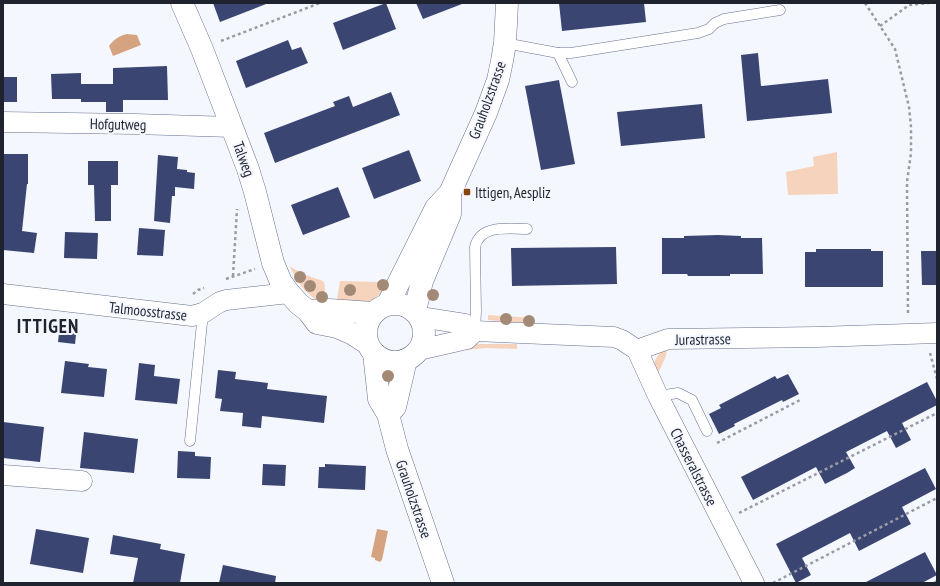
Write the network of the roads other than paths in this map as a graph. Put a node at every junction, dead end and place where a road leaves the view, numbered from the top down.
1 (182, 3) edge
2 (507, 3) edge
3 (780, 10) dead end
4 (505, 43) junction
5 (558, 53) junction
6 (572, 82) dead end
7 (3, 122) edge
8 (232, 127) junction
9 (450, 194) junction
10 (527, 229) dead end
11 (3, 294) edge
12 (289, 294) junction
13 (380, 308) junction
14 (308, 311) junction
15 (203, 313) junction
16 (417, 314) junction
17 (475, 331) junction
18 (937, 333) edge
19 (370, 348) junction
20 (637, 350) junction
21 (412, 355) junction
22 (658, 396) junction
23 (388, 414) junction
24 (707, 431) dead end
25 (190, 441) dead end
26 (3, 475) edge
27 (82, 481) dead end
28 (443, 583) edge
29 (754, 583) edge

1 - 8 street, Talweg
2 - 4 street, Grauholzstrasse
3 - 5 lane
4 - 5 lane
4 - 9 street, Grauholzstrasse
5 - 6 lane
7 - 8 street, Hofgutweg
8 - 12 street, Talweg
9 - 13 street, Grauholzstrasse
9 - 16 street, Grauholzstrasse
10 - 17 lane
11 - 15 street, Talmoosstrasse
12 - 14 street, Talweg
12 - 15 street, Talmoosstrasse
13 - 14 street
13 - 16 street
13 - 19 street
14 - 19 street, Talweg
15 - 25 lane
16 - 17 street
16 - 21 street
17 - 20 street
17 - 21 street
18 - 20 street, Jurastrasse
19 - 21 street
19 - 23 street, Grauholzstrasse
20 - 22 street, Chasseralstrasse
21 - 23 street
22 - 24 lane
22 - 29 street, Chasseralstrasse
23 - 28 street, Grauholzstrasse
26 - 27 street

